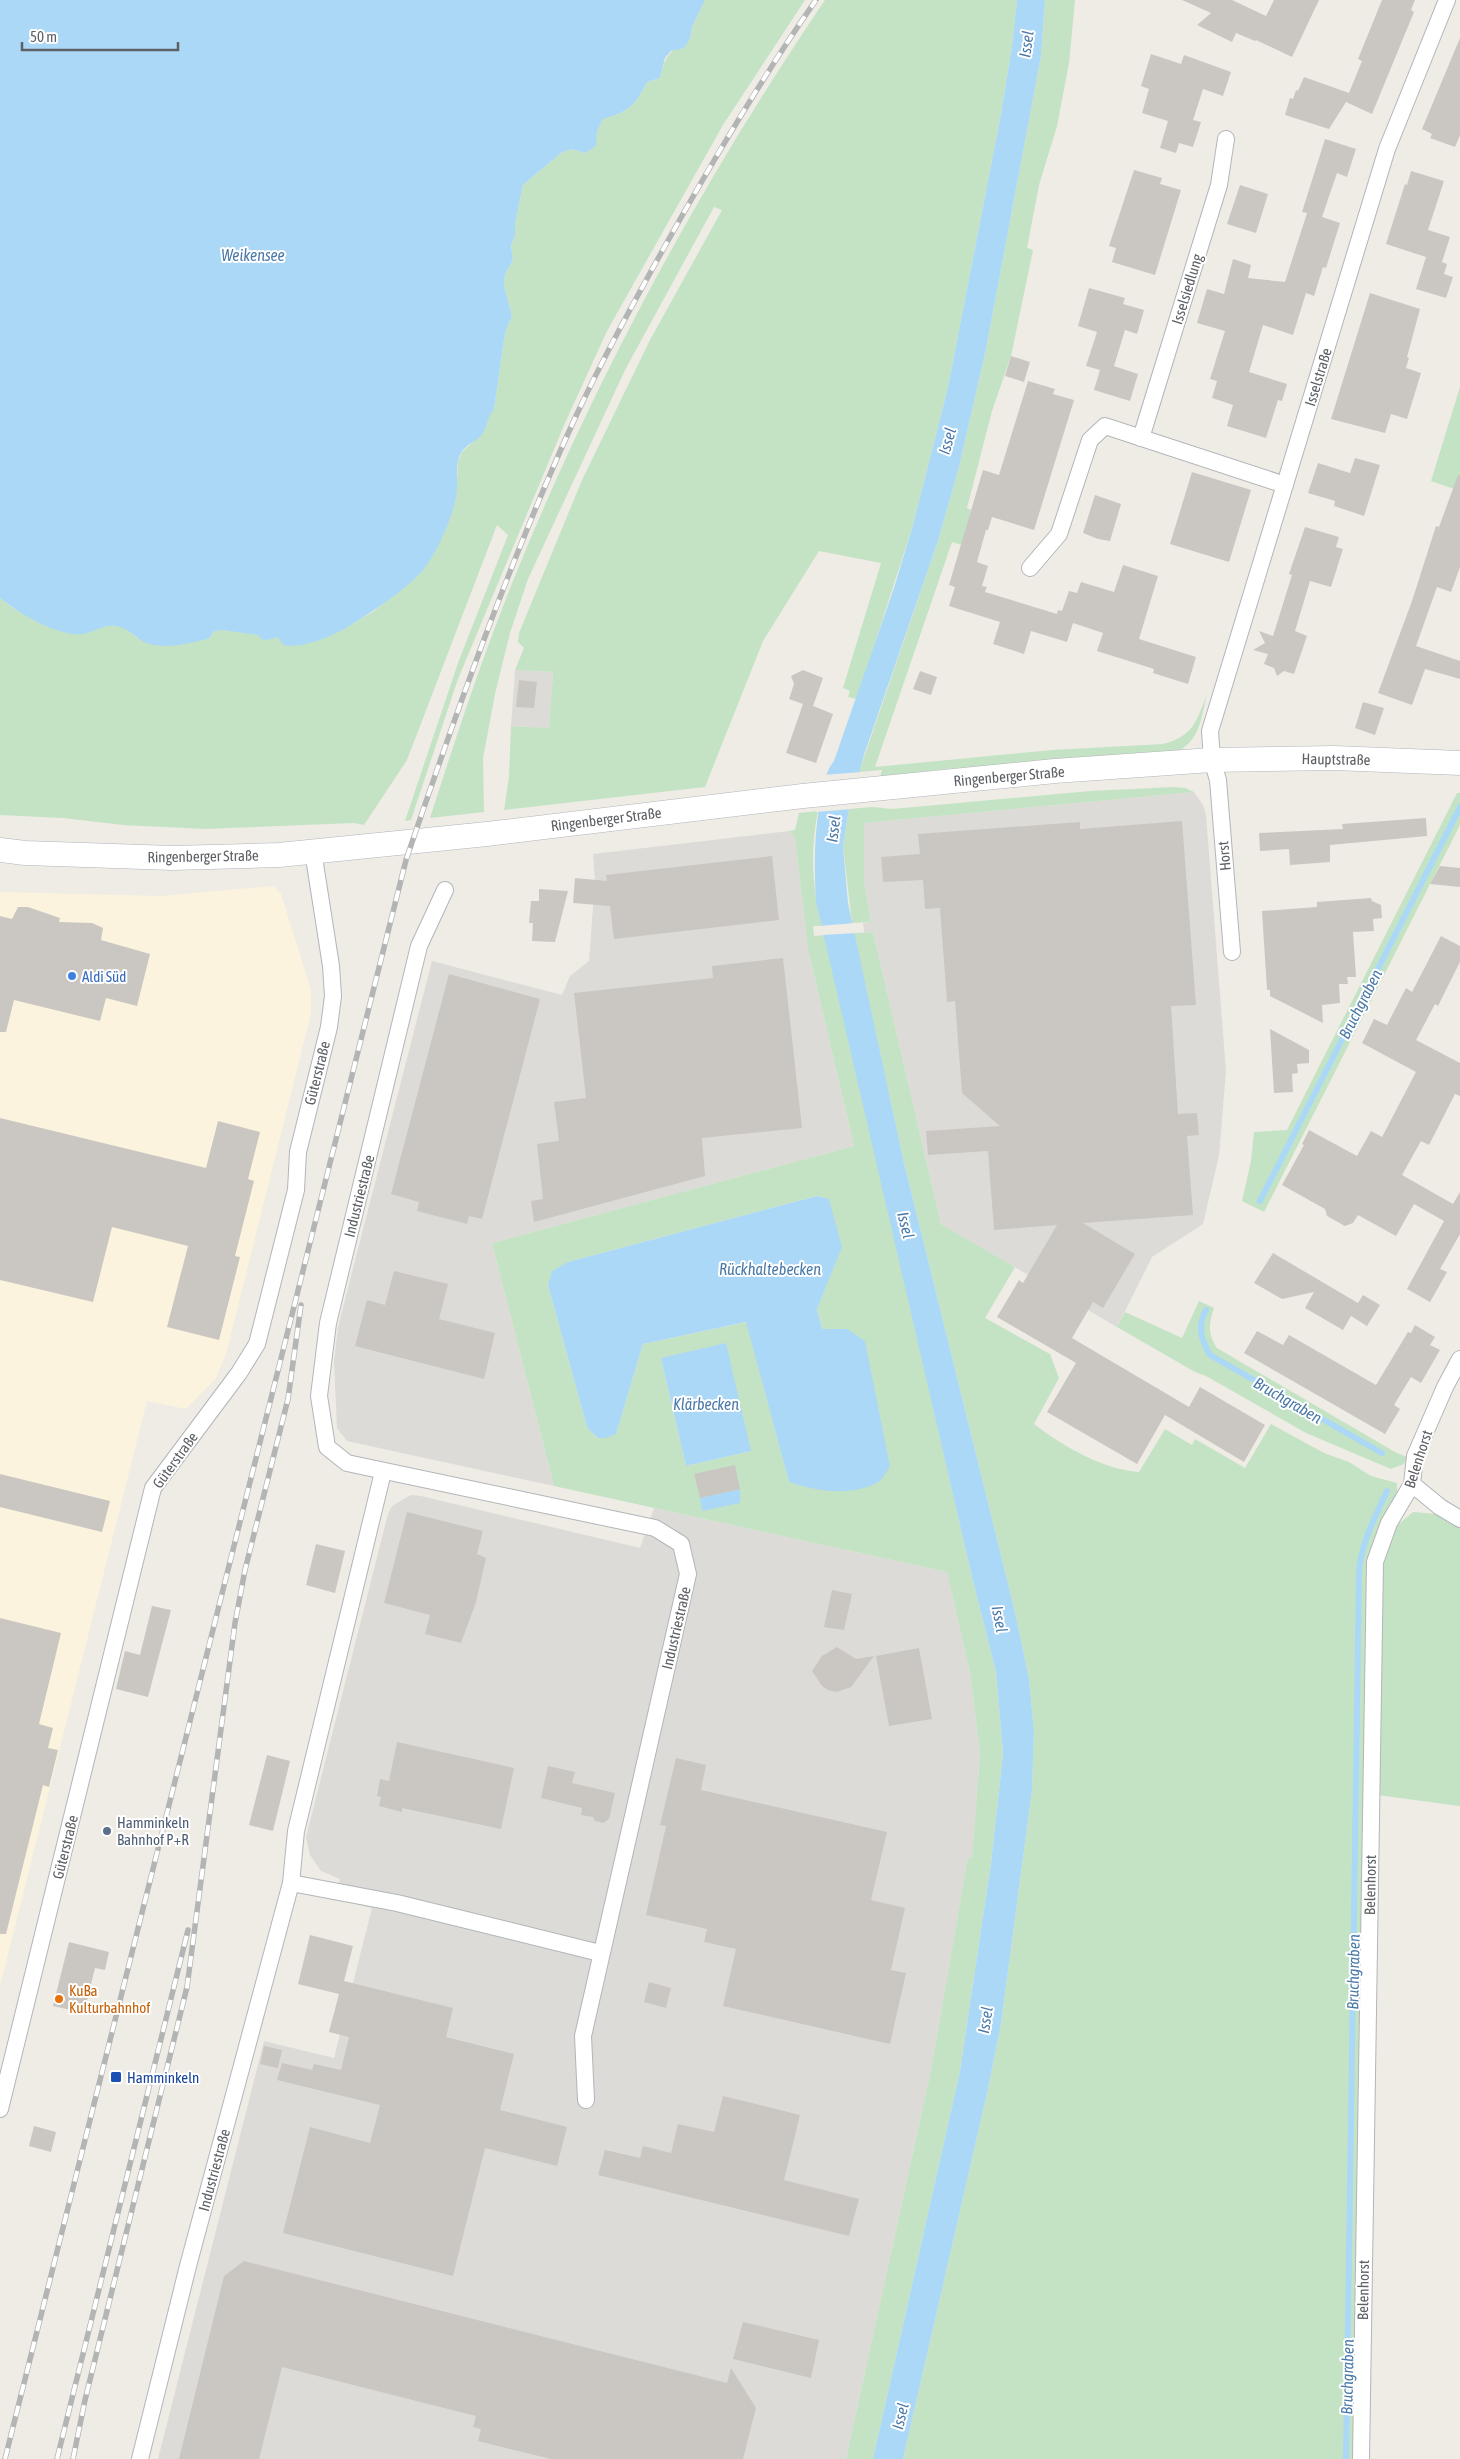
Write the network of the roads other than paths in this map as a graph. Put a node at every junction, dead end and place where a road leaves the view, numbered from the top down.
1 (1447, 0) edge
2 (1226, 139) dead end
3 (1141, 438) junction
4 (1285, 484) junction
5 (1030, 568) dead end
6 (1212, 760) junction
7 (1460, 763) edge
8 (0, 850) edge
9 (313, 851) junction
10 (445, 890) dead end
11 (1232, 952) dead end
12 (1460, 1359) edge
13 (383, 1472) junction
14 (1412, 1484) junction
15 (1460, 1519) edge
16 (291, 1883) junction
17 (600, 1953) junction
18 (586, 2100) dead end
19 (0, 2109) edge
20 (140, 2459) edge
21 (1361, 2459) edge

1 - 4 street, Isselstraße
2 - 3 street, Isselsiedlung
3 - 4 street
3 - 5 street
4 - 6 street, Isselstraße
6 - 7 main road, Hauptstraße
6 - 9 main road, Ringenberger Straße
6 - 11 street, Horst
8 - 9 main road, Ringenberger Straße
9 - 19 street, Güterstraße
10 - 13 street, Industriestraße
12 - 14 street, Belenhorst
13 - 16 street, Industriestraße
13 - 17 street, Industriestraße
14 - 15 street
14 - 21 street, Belenhorst
16 - 17 street
16 - 20 street, Industriestraße
17 - 18 street, Industriestraße

